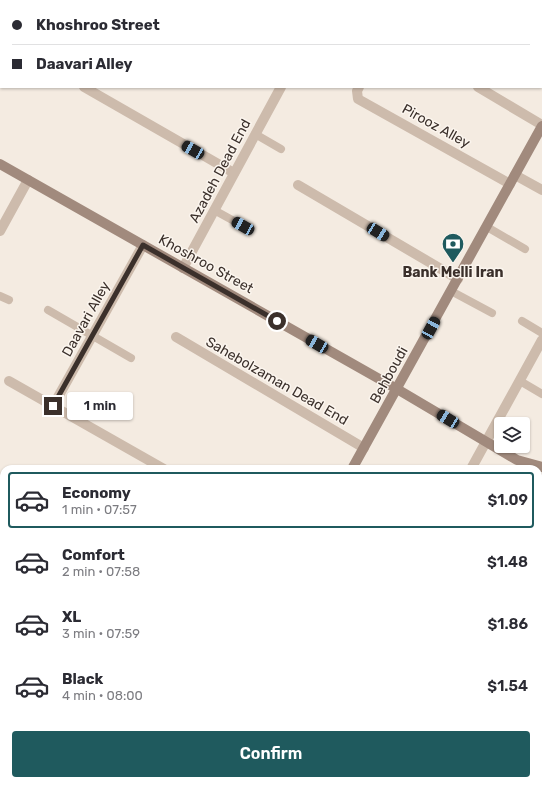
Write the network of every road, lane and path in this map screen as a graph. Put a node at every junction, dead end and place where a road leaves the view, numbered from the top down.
1 (86, 88) edge
2 (280, 88) edge
3 (359, 88) edge
4 (480, 88) edge
5 (542, 125) edge
6 (255, 134) junction
7 (281, 149) dead end
8 (0, 164) edge
9 (234, 173) junction
10 (513, 179) junction
11 (28, 180) junction
12 (298, 185) dead end
13 (542, 190) edge
14 (214, 210) junction
15 (243, 226) dead end
16 (487, 227) junction
17 (0, 231) edge
18 (143, 245) junction
19 (525, 249) dead end
20 (183, 268) junction
21 (458, 279) junction
22 (451, 291) junction
23 (0, 296) edge
24 (9, 300) dead end
25 (48, 310) dead end
26 (492, 313) dead end
27 (522, 321) dead end
28 (542, 333) edge
29 (92, 336) junction
30 (176, 337) dead end
31 (542, 340) edge
32 (131, 358) dead end
33 (9, 381) dead end
34 (520, 381) junction
35 (397, 389) junction
36 (542, 394) edge
37 (53, 406) junction
38 (487, 442) junction
39 (364, 448) junction
40 (157, 465) edge
41 (354, 465) edge
42 (473, 465) edge
43 (535, 465) edge

1 - 9 street
2 - 6 street, Azadeh Dead End
3 - 10 street, Pirooz Alley
4 - 5 street
5 - 10 main road, Behboudi
6 - 7 lane
6 - 9 street, Azadeh Dead End
8 - 11 main road, Khoshroo Street
9 - 14 street, Azadeh Dead End
10 - 13 street
10 - 16 main road, Behboudi
11 - 17 street
11 - 18 main road, Khoshroo Street
12 - 21 street
14 - 15 lane
14 - 20 street, Azadeh Dead End
16 - 19 lane
16 - 21 main road, Behboudi
18 - 20 main road, Khoshroo Street
18 - 29 street, Daavari Alley
20 - 35 main road, Khoshroo Street
21 - 22 main road, Behboudi
22 - 26 lane
22 - 35 main road, Behboudi
23 - 24 lane
25 - 29 lane
27 - 28 lane
29 - 32 lane
29 - 37 street, Daavari Alley
30 - 39 street, Sahebolzaman Dead End
31 - 34 street
33 - 37 street
34 - 36 lane
34 - 38 street
35 - 38 main road, Khoshroo Street
35 - 39 main road, Behboudi
37 - 40 street
38 - 42 street
38 - 43 main road, Khoshroo Street
39 - 41 main road, Behboudi

